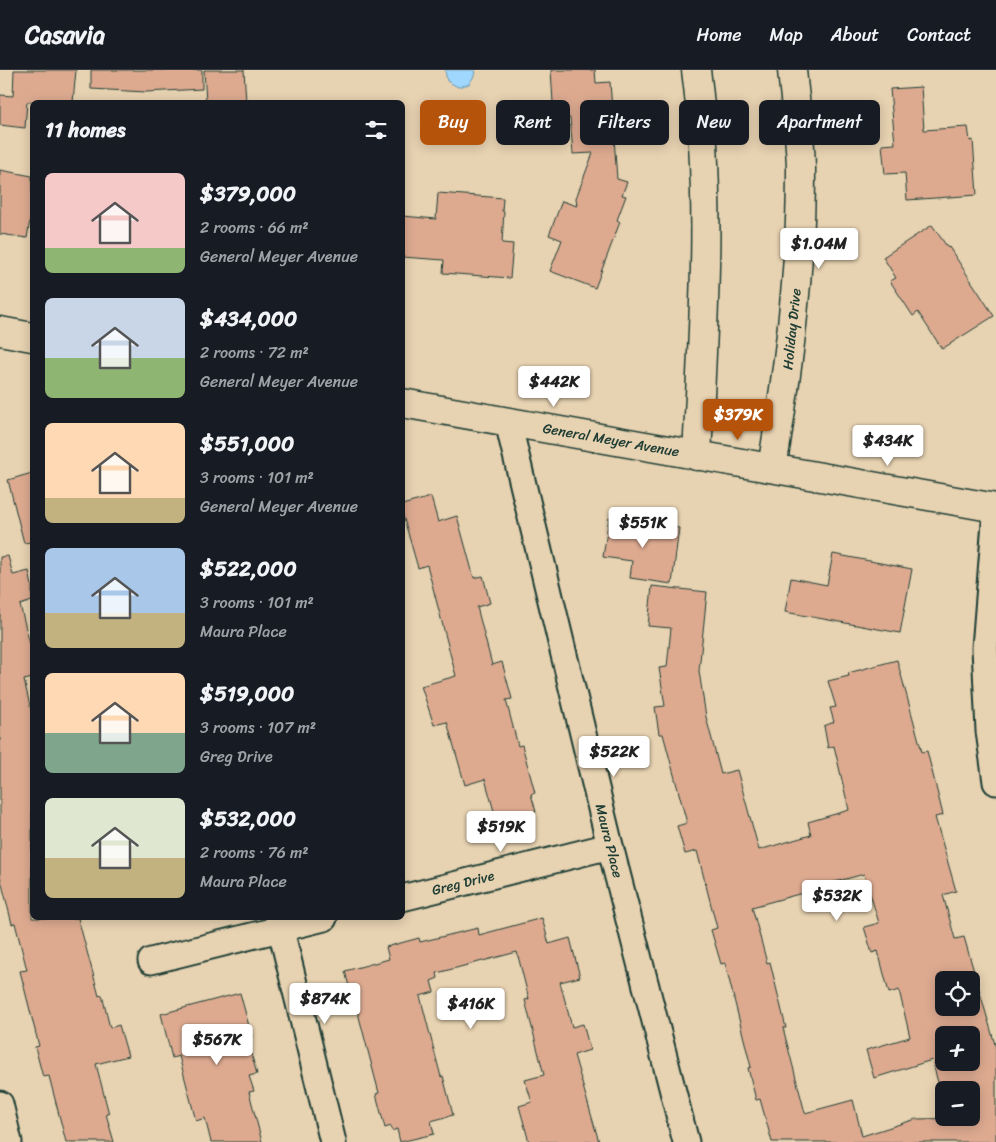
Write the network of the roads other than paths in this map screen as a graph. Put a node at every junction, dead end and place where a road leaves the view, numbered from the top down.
1 (696, 70) edge
2 (792, 70) edge
3 (0, 332) edge
4 (30, 337) edge
5 (405, 404) edge
6 (508, 422) junction
7 (697, 456) junction
8 (772, 468) junction
9 (996, 509) edge
10 (996, 782) edge
11 (610, 846) junction
12 (405, 897) edge
13 (306, 920) edge
14 (280, 923) edge
15 (151, 961) dead end
16 (0, 1104) edge
17 (9, 1142) edge
18 (334, 1142) edge
19 (686, 1142) edge

1 - 7 street
2 - 8 street, Holiday Drive
3 - 4 street
5 - 6 street, General Meyer Avenue
6 - 7 street, General Meyer Avenue
6 - 11 street, Maura Place
7 - 8 street, General Meyer Avenue
8 - 9 street, General Meyer Avenue
9 - 10 street
11 - 12 street, Greg Drive
11 - 19 street, Maura Place
13 - 14 street
14 - 15 street
14 - 18 street
16 - 17 street

